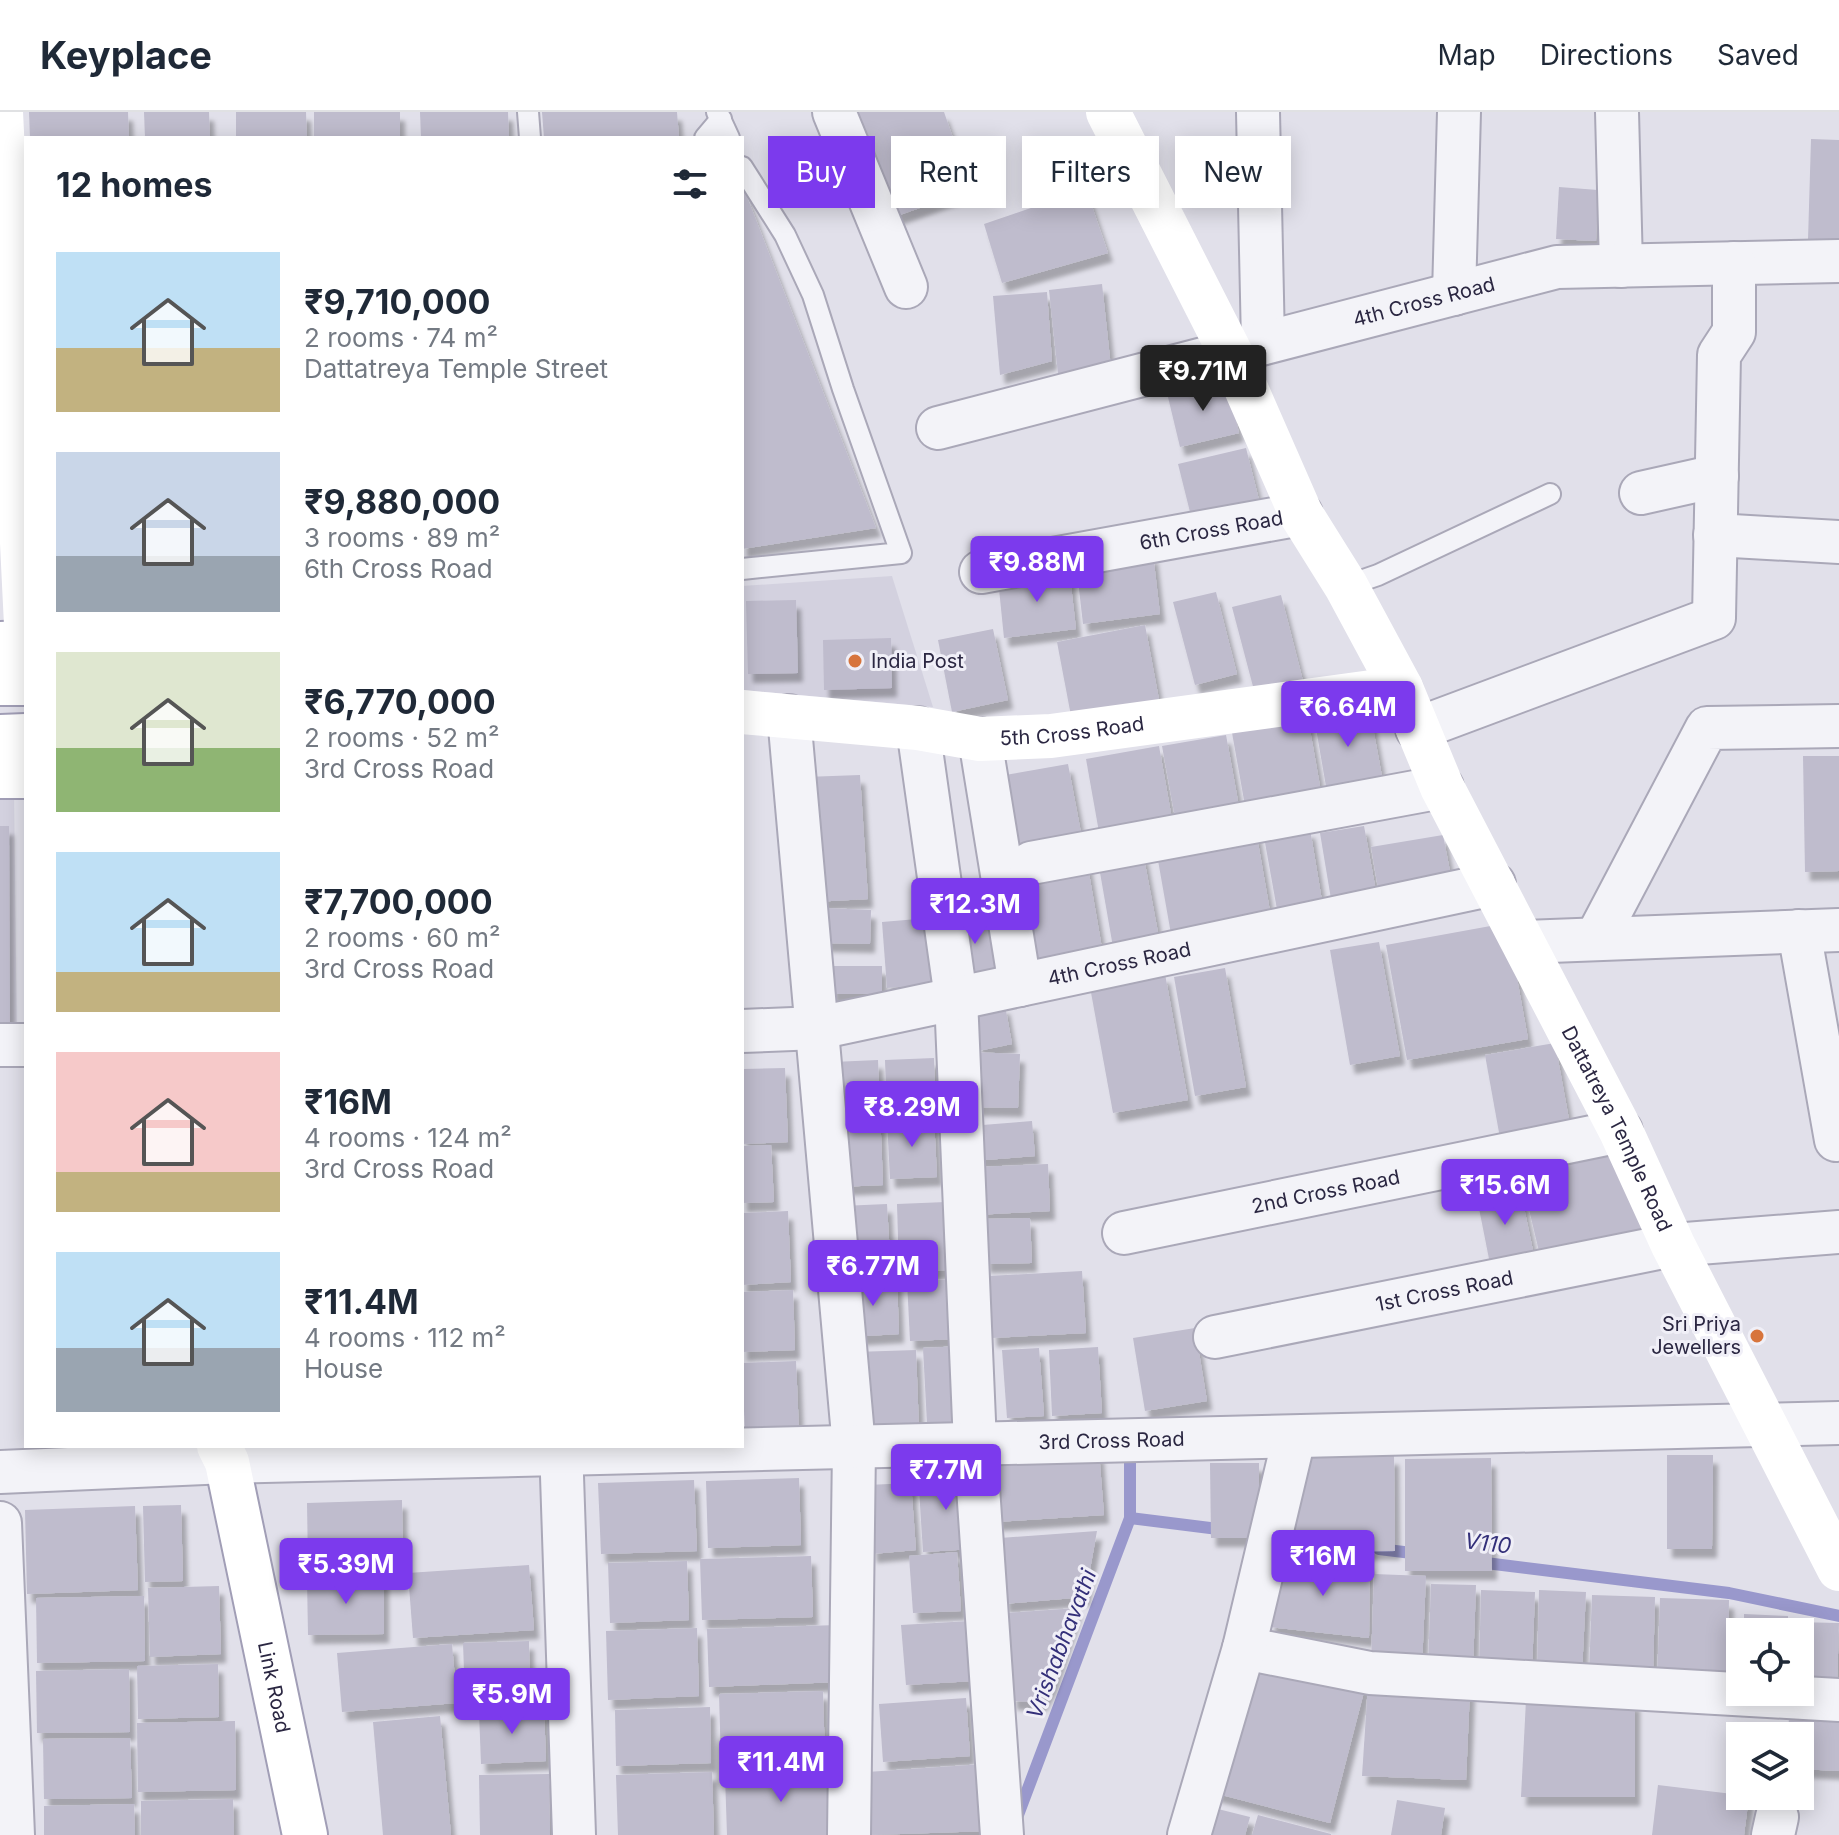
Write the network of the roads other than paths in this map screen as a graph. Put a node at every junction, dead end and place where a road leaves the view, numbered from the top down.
1 (1, 112) edge
2 (528, 112) edge
3 (834, 112) edge
4 (1108, 112) edge
5 (1258, 112) edge
6 (1459, 112) edge
7 (1617, 112) edge
8 (530, 136) edge
9 (744, 170) edge
10 (3, 208) edge
11 (1839, 261) edge
12 (1734, 263) junction
13 (1621, 266) junction
14 (906, 287) dead end
15 (1454, 294) junction
16 (1246, 348) junction
17 (19, 350) edge
18 (938, 428) dead end
19 (9, 443) edge
20 (1717, 476) junction
21 (1641, 493) dead end
22 (1550, 494) dead end
23 (1301, 514) junction
24 (1715, 535) junction
25 (1839, 542) edge
26 (744, 569) edge
27 (981, 572) dead end
28 (1346, 586) junction
29 (24, 604) edge
30 (24, 643) edge
31 (0, 644) edge
32 (0, 683) edge
33 (24, 683) edge
34 (1401, 688) junction
35 (744, 712) edge
36 (789, 716) junction
37 (1839, 726) edge
38 (918, 728) junction
39 (1417, 729) junction
40 (24, 736) edge
41 (0, 737) edge
42 (980, 739) junction
43 (0, 776) edge
44 (24, 776) edge
45 (1442, 787) junction
46 (1031, 863) dead end
47 (1494, 884) junction
48 (1819, 930) edge
49 (1596, 939) junction
50 (1524, 942) junction
51 (1020, 985) junction
52 (956, 998) junction
53 (818, 1028) junction
54 (744, 1031) edge
55 (0, 1045) edge
56 (24, 1045) edge
57 (1621, 1131) junction
58 (1836, 1140) dead end
59 (1839, 1232) edge
60 (1124, 1233) dead end
61 (1673, 1245) junction
62 (1215, 1337) dead end
63 (1839, 1423) edge
64 (1767, 1424) junction
65 (1294, 1438) junction
66 (975, 1444) junction
67 (854, 1447) junction
68 (561, 1450) edge
69 (223, 1454) edge
70 (0, 1472) edge
71 (0, 1523) edge
72 (1830, 1530) edge
73 (1839, 1569) edge
74 (1244, 1648) junction
75 (1839, 1700) edge
76 (1002, 1828) edge
77 (13, 1835) edge
78 (305, 1835) edge
79 (574, 1835) edge
80 (849, 1835) edge
81 (1189, 1835) edge

1 - 10 street
2 - 8 lane
3 - 14 street
4 - 16 street, Dattatreya Temple Road
5 - 16 street
6 - 15 street
7 - 13 street
9 - 26 lane
10 - 17 street
11 - 12 street, 4th Cross Road
12 - 13 street, 4th Cross Road
12 - 20 street
13 - 15 street, 4th Cross Road
15 - 16 street, 4th Cross Road
16 - 18 street, 4th Cross Road
16 - 23 street, Dattatreya Temple Road
17 - 19 street
19 - 29 street
20 - 21 street
20 - 24 street
22 - 28 lane
23 - 27 street, 6th Cross Road
23 - 28 street, Dattatreya Temple Road
24 - 25 street
24 - 39 street
28 - 34 street, Dattatreya Temple Road
30 - 31 street
32 - 33 street
34 - 39 street, Dattatreya Temple Road
34 - 42 street, 5th Cross Road
35 - 36 street, 5th Cross Road
36 - 38 street, 5th Cross Road
36 - 53 street
37 - 49 street
38 - 42 street, 5th Cross Road
38 - 52 street
39 - 45 street, Dattatreya Temple Road
40 - 41 street
42 - 51 street
43 - 44 street
45 - 46 street
45 - 47 street, Dattatreya Temple Road
47 - 50 street, Dattatreya Temple Road
47 - 51 street, 4th Cross Road
48 - 49 street
48 - 58 street
49 - 50 street
50 - 57 street, Dattatreya Temple Road
51 - 52 street, 4th Cross Road
52 - 53 street, 4th Cross Road
52 - 66 street
53 - 54 street, 4th Cross Road
53 - 67 street
55 - 56 street
57 - 60 street, 2nd Cross Road
57 - 61 street, Dattatreya Temple Road
59 - 61 street, 1st Cross Road
61 - 62 street, 1st Cross Road
61 - 64 street, Dattatreya Temple Road
63 - 64 street, 3rd Cross Road
64 - 65 street, 3rd Cross Road
64 - 72 street, Dattatreya Temple Road
65 - 66 street, 3rd Cross Road
65 - 74 street
66 - 67 street, 3rd Cross Road
66 - 76 street
67 - 68 street, 3rd Cross Road
67 - 80 street
68 - 69 street, 3rd Cross Road
68 - 79 street
69 - 70 street, 3rd Cross Road
69 - 78 street, Link Road
71 - 77 street
72 - 73 street, Dattatreya Temple Road
74 - 75 street
74 - 81 street

